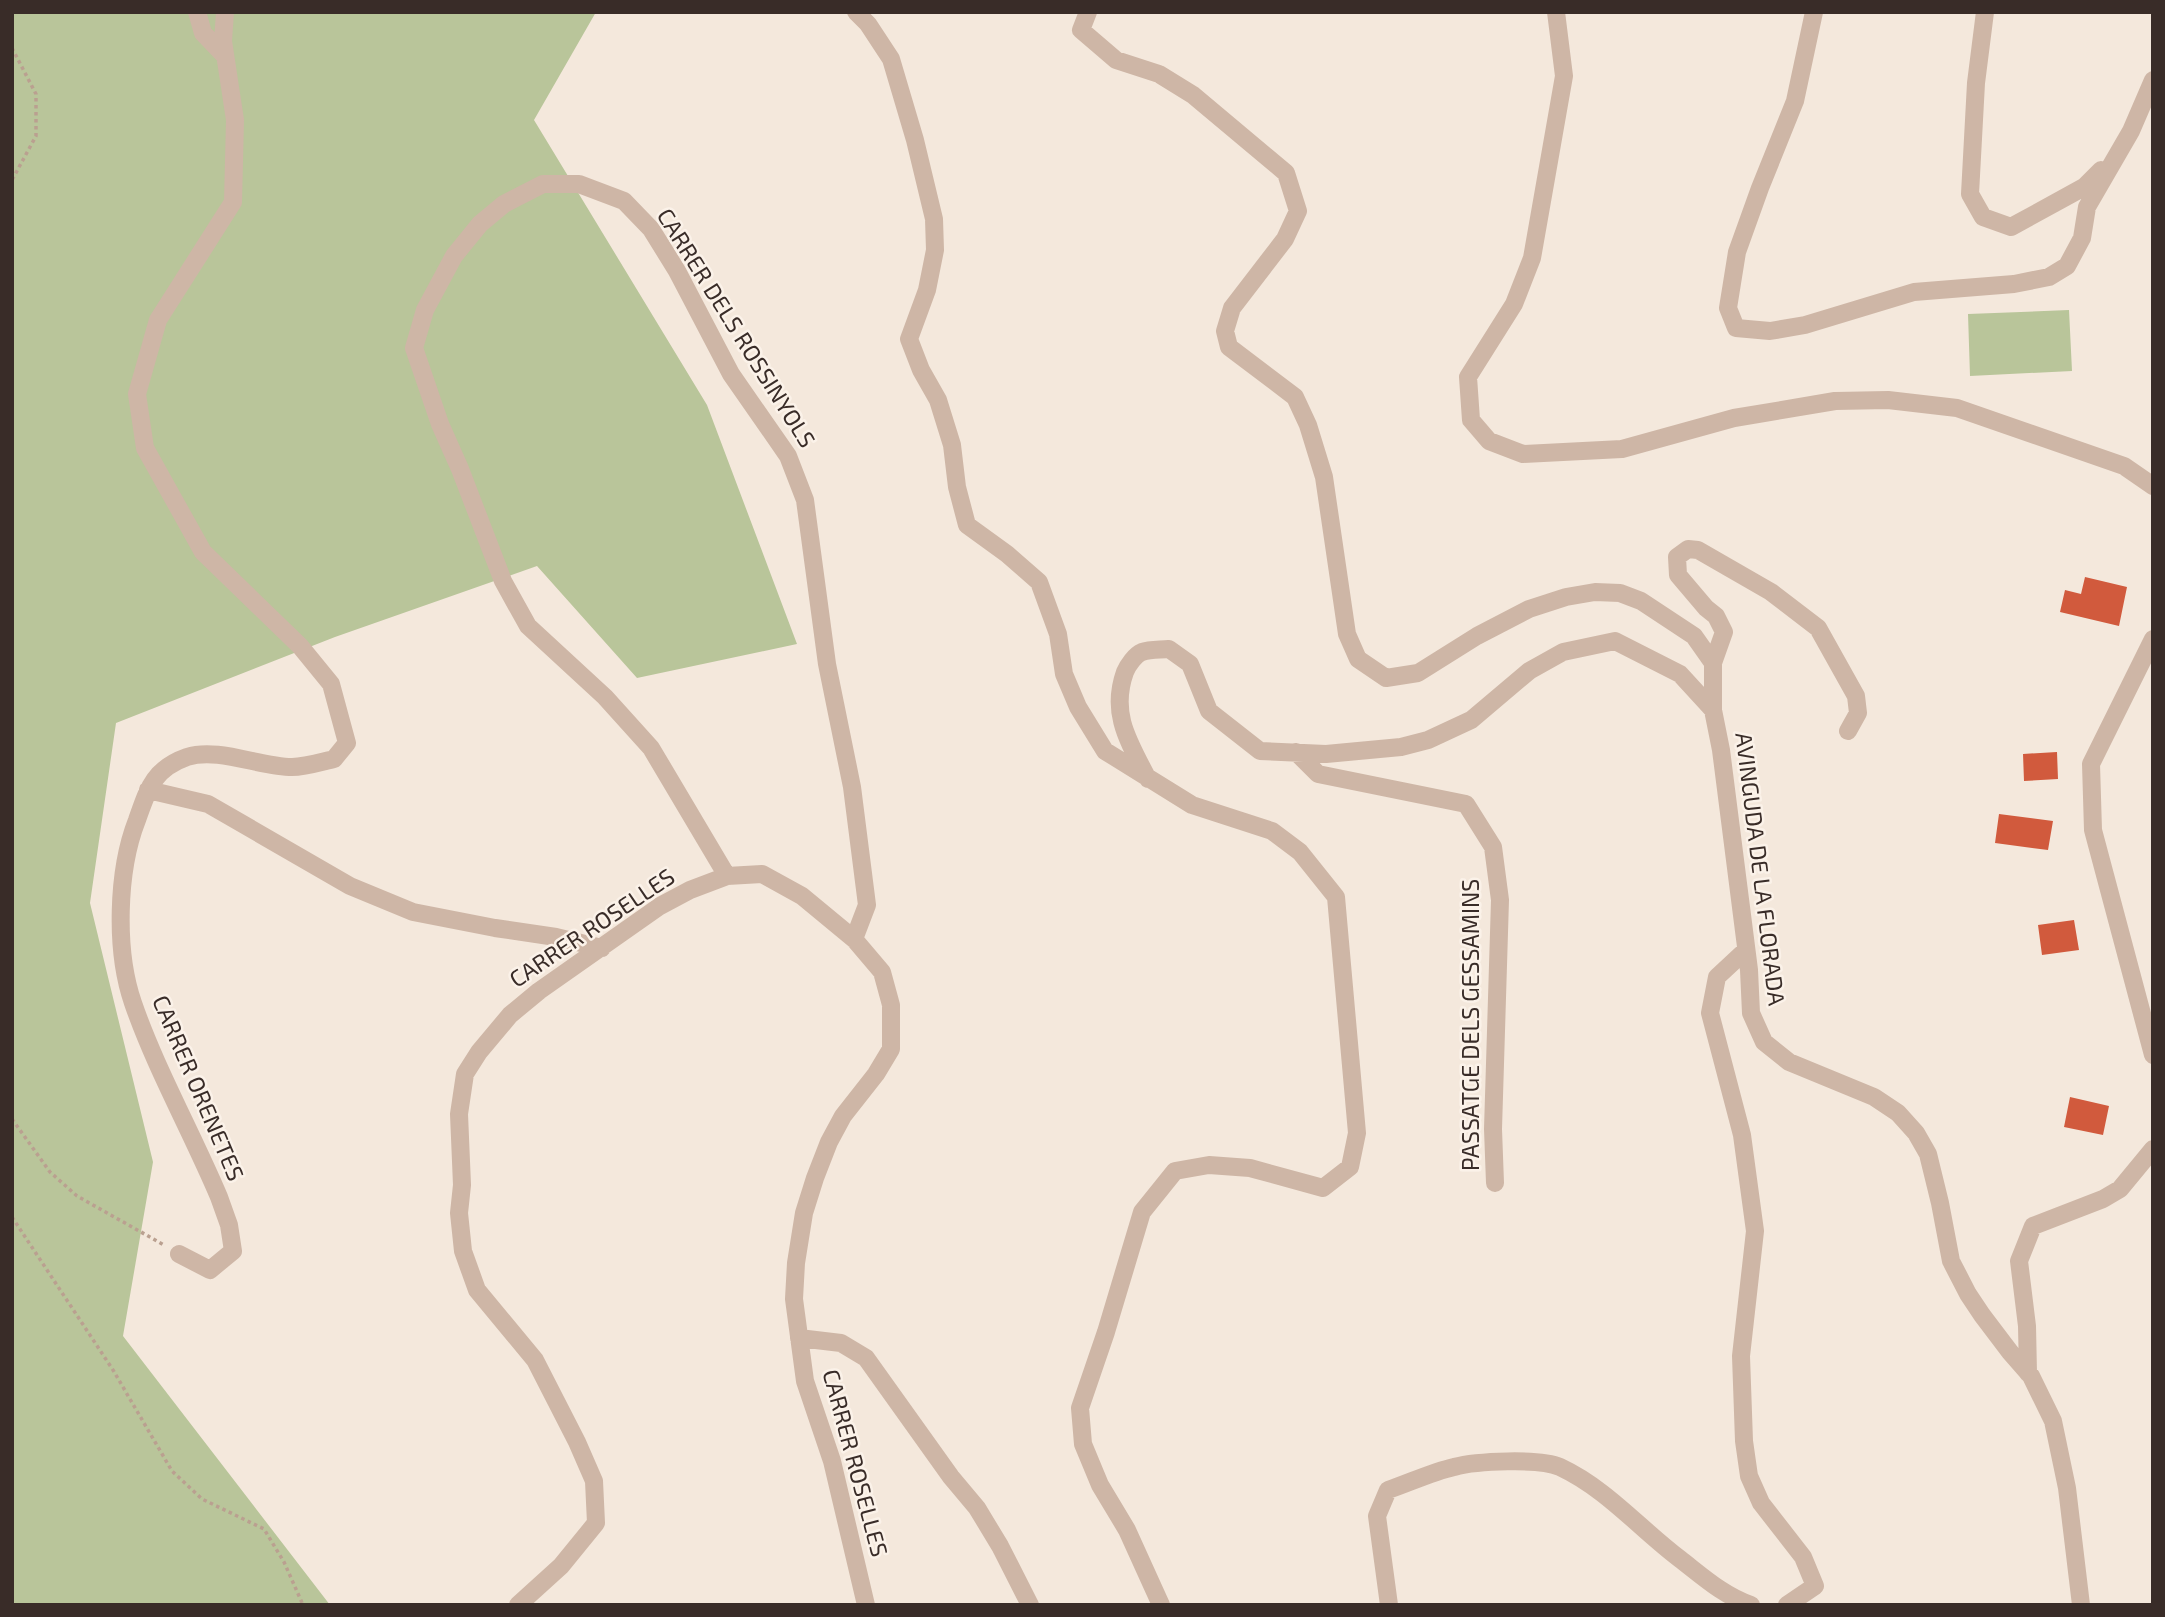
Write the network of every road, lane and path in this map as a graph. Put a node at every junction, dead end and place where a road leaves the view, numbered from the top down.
1 (197, 12) edge
2 (225, 12) edge
3 (856, 12) edge
4 (1088, 12) edge
5 (1556, 12) edge
6 (1814, 12) edge
7 (1985, 12) edge
8 (12, 48) edge
9 (225, 56) junction
10 (2153, 80) edge
11 (2119, 153) junction
12 (12, 180) edge
13 (2153, 486) edge
14 (2153, 639) edge
15 (1713, 663) junction
16 (1713, 710) junction
17 (1848, 731) dead end
18 (1296, 752) junction
19 (1148, 779) junction
20 (148, 790) junction
21 (727, 876) junction
22 (854, 939) junction
23 (602, 947) junction
24 (1746, 950) junction
25 (2153, 1055) edge
26 (12, 1119) edge
27 (2153, 1149) edge
28 (1495, 1183) dead end
29 (12, 1217) edge
30 (178, 1254) joint
31 (799, 1338) junction
32 (2028, 1373) junction
33 (303, 1605) edge
34 (518, 1605) edge
35 (866, 1605) edge
36 (1030, 1605) edge
37 (1161, 1605) edge
38 (1389, 1605) edge
39 (1751, 1605) edge
40 (1787, 1605) edge
41 (2081, 1605) edge

1 - 9 street
2 - 9 street, CARRER ORENETES
3 - 19 street
4 - 15 street
5 - 13 street
6 - 11 street
7 - 11 street
8 - 12 path
9 - 20 street, CARRER ORENETES
10 - 11 street
14 - 25 street
15 - 16 street
15 - 17 street
16 - 18 street, AVINGUDA DE LA FLORADA
16 - 24 street, AVINGUDA DE LA FLORADA
18 - 19 street, AVINGUDA DE LA FLORADA
18 - 28 street, PASSATGE DELS GESSAMINS
19 - 37 street
20 - 23 street
20 - 30 street, CARRER ORENETES
21 - 22 street, CARRER ROSELLES
21 - 22 street, CARRER DELS ROSSINYOLS
21 - 23 street, CARRER ROSELLES
22 - 31 street, CARRER ROSELLES
23 - 34 street, CARRER ROSELLES
24 - 32 street, AVINGUDA DE LA FLORADA
24 - 40 street
26 - 30 path
27 - 32 street
29 - 33 path
31 - 35 street, CARRER ROSELLES
31 - 36 street
32 - 41 street, AVINGUDA DE LA FLORADA
38 - 39 street

